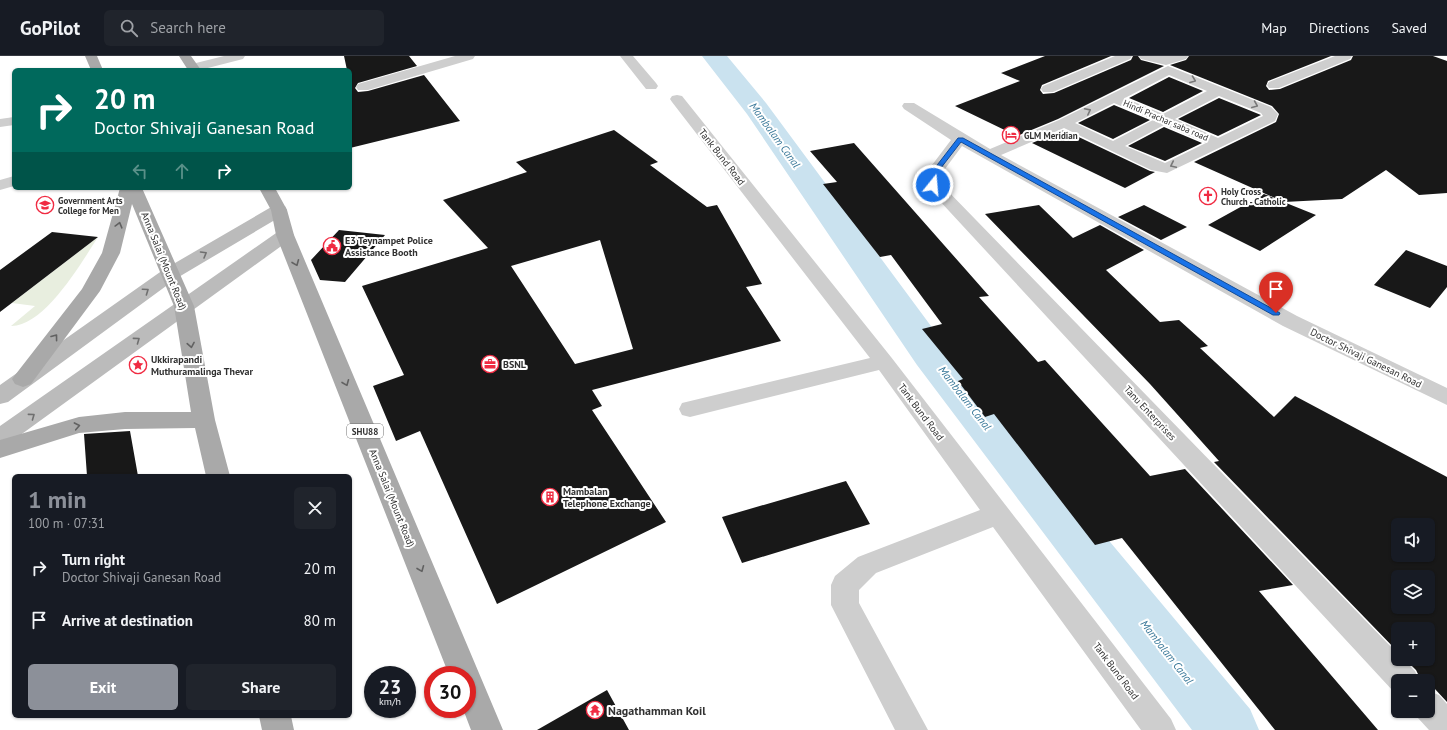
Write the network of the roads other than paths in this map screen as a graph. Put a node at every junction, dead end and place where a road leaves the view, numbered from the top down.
1 (91, 56) edge
2 (185, 56) edge
3 (239, 56) edge
4 (468, 56) edge
5 (626, 56) edge
6 (1126, 56) edge
7 (1133, 56) edge
8 (1145, 56) edge
9 (1182, 56) edge
10 (1346, 56) edge
11 (96, 68) edge
12 (193, 68) edge
13 (197, 68) edge
14 (1168, 70) junction
15 (1274, 85) dead end
16 (363, 86) dead end
17 (651, 86) dead end
18 (1048, 89) dead end
19 (1219, 90) junction
20 (1114, 98) junction
21 (676, 99) dead end
22 (908, 106) dead end
23 (1165, 120) junction
24 (12, 121) edge
25 (0, 123) edge
26 (1064, 123) junction
27 (960, 139) junction
28 (1218, 143) junction
29 (1113, 146) junction
30 (988, 155) junction
31 (12, 181) edge
32 (0, 184) edge
33 (127, 190) edge
34 (135, 190) edge
35 (268, 190) edge
36 (279, 210) junction
37 (285, 235) junction
38 (170, 274) junction
39 (184, 306) junction
40 (884, 362) junction
41 (23, 379) junction
42 (0, 396) edge
43 (1447, 397) edge
44 (690, 409) dead end
45 (204, 420) junction
46 (0, 438) edge
47 (0, 449) edge
48 (218, 474) edge
49 (997, 514) junction
50 (460, 666) edge
51 (1397, 674) edge
52 (476, 703) edge
53 (1435, 713) edge
54 (275, 718) edge
55 (1447, 726) edge
56 (278, 730) edge
57 (487, 730) edge
58 (912, 730) edge
59 (1160, 730) edge

1 - 11 main road
2 - 12 main road
3 - 13 street
4 - 16 street
5 - 17 street
6 - 18 street
7 - 14 street
8 - 9 street
10 - 15 street
14 -> 19 street
14 - 20 street
19 - 23 street
19 -> 28 street
20 - 23 street, Hindi Prachar saba road
26 -> 20 street
21 - 40 street, Tank Bund Road
22 - 27 street, Doctor Shivaji Ganesan Road
23 - 28 street, Hindi Prachar saba road
23 - 29 street
24 - 25 street
26 - 29 street
26 - 30 street
27 - 30 street, Doctor Shivaji Ganesan Road
27 - 51 street, Tanu Enterprises
28 -> 29 street
30 - 43 street, Doctor Shivaji Ganesan Road
31 - 32 street
41 -> 33 main road
34 - 38 main road, Anna Salai (Mount Road)
35 - 36 main road, Anna Salai (Mount Road) / SHU88
36 - 37 main road, Anna Salai (Mount Road) / SHU88
38 -> 36 main road
37 - 39 main road
37 -> 50 main road, Anna Salai (Mount Road) / SHU88
38 - 39 main road, Anna Salai (Mount Road)
41 -> 38 main road
39 -> 45 main road, Anna Salai (Mount Road)
46 -> 39 main road
40 - 44 street
40 - 49 street, Tank Bund Road
41 - 42 main road
47 -> 45 main road
45 - 48 main road, Anna Salai (Mount Road)
49 - 58 street
49 - 59 street, Tank Bund Road
52 - 57 main road
53 - 55 street
54 - 56 main road

